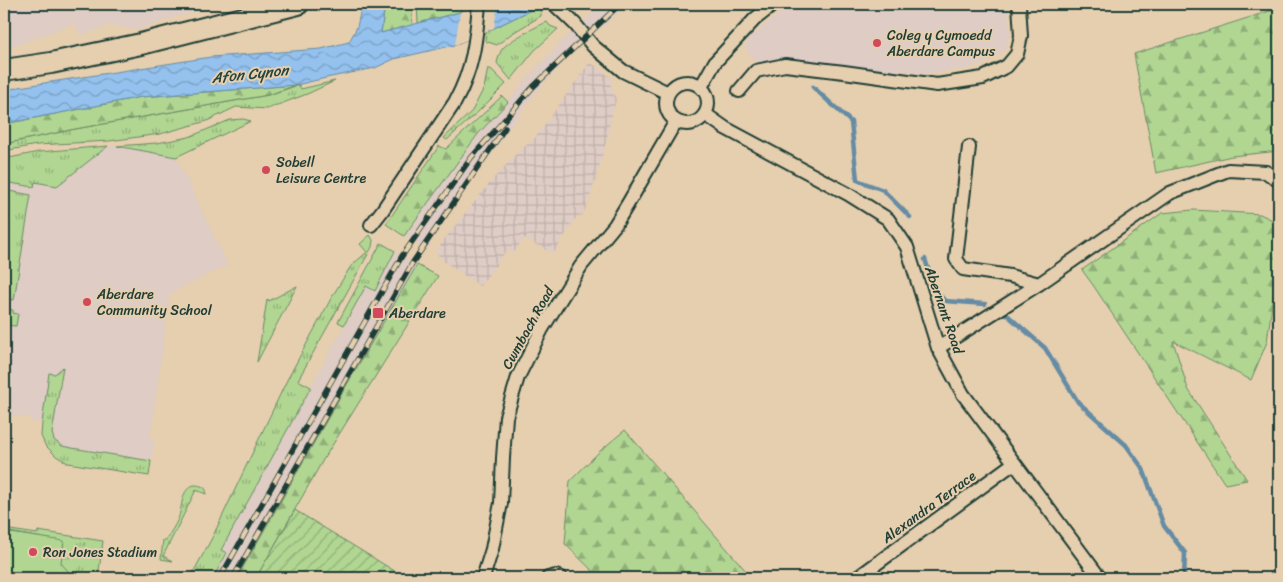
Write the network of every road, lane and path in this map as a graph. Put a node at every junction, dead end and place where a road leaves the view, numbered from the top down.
1 (298, 4) edge
2 (479, 4) edge
3 (554, 4) edge
4 (774, 4) edge
5 (1019, 4) edge
6 (4, 70) edge
7 (701, 87) junction
8 (739, 91) dead end
9 (668, 93) junction
10 (705, 114) junction
11 (676, 121) junction
12 (969, 147) dead end
13 (1279, 181) edge
14 (371, 224) dead end
15 (1039, 284) junction
16 (938, 348) junction
17 (1014, 463) junction
18 (859, 577) edge
19 (482, 578) edge
20 (548, 578) edge
21 (561, 578) edge
22 (1100, 578) edge

1 - 6 main road
2 - 14 street
3 - 9 street
4 - 7 street
5 - 8 street
7 - 9 street
7 - 10 street
9 - 11 street
10 - 11 street
10 - 16 street, Abernant Road
11 - 19 street, Cwmbach Road
12 - 15 street
13 - 15 street
15 - 16 street
16 - 17 street, Abernant Road
17 - 18 street, Alexandra Terrace
17 - 22 street, Abernant Road
20 - 21 street

